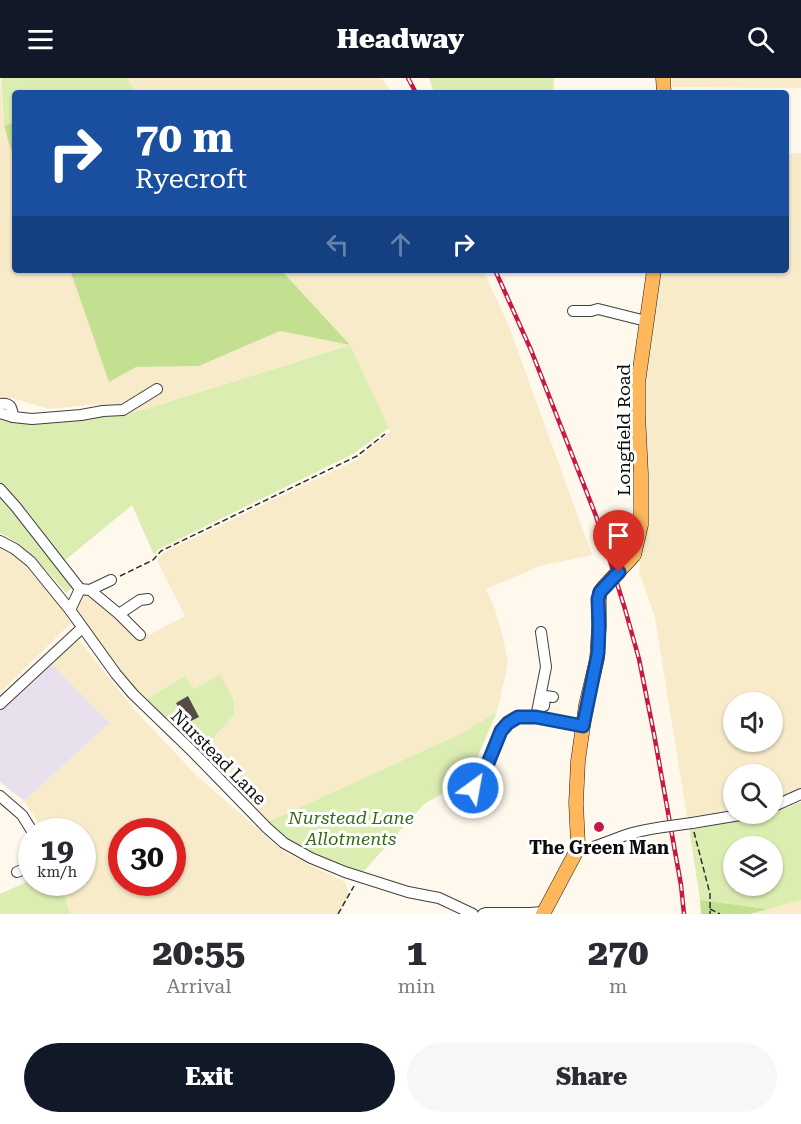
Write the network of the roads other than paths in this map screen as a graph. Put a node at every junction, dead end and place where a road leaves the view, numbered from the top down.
1 (654, 273) edge
2 (573, 310) dead end
3 (646, 321) junction
4 (157, 389) dead end
5 (0, 404) edge
6 (0, 413) edge
7 (13, 417) junction
8 (0, 489) edge
9 (0, 541) edge
10 (111, 580) road end
11 (85, 590) junction
12 (148, 599) dead end
13 (69, 610) junction
14 (119, 614) junction
15 (82, 628) junction
16 (541, 632) dead end
17 (140, 635) dead end
18 (553, 697) dead end
19 (0, 704) edge
20 (539, 718) junction
21 (583, 726) junction
22 (473, 788) junction
23 (801, 794) edge
24 (0, 796) edge
25 (460, 797) dead end
26 (484, 799) dead end
27 (783, 802) edge
28 (24, 818) edge
29 (723, 818) edge
30 (576, 852) junction
31 (543, 913) edge
32 (473, 914) edge
33 (483, 914) edge

1 - 3 main road, Longfield Road
2 - 3 street
3 - 21 main road, Longfield Road, bridge
4 - 7 street
5 - 7 street
6 - 7 street
8 - 11 street
9 - 13 street, Nurstead Lane
10 - 11 street
11 - 13 street
11 - 14 street
12 - 14 street
13 - 15 street, Nurstead Lane
14 - 17 street
15 - 19 street
15 - 32 street, Nurstead Lane
16 - 20 street
18 - 20 street
20 - 21 street
20 - 22 street
21 - 30 main road
22 - 25 street
22 - 26 street
23 - 27 street
24 - 28 street
29 - 30 street, bridge
30 - 31 main road
31 - 33 street

